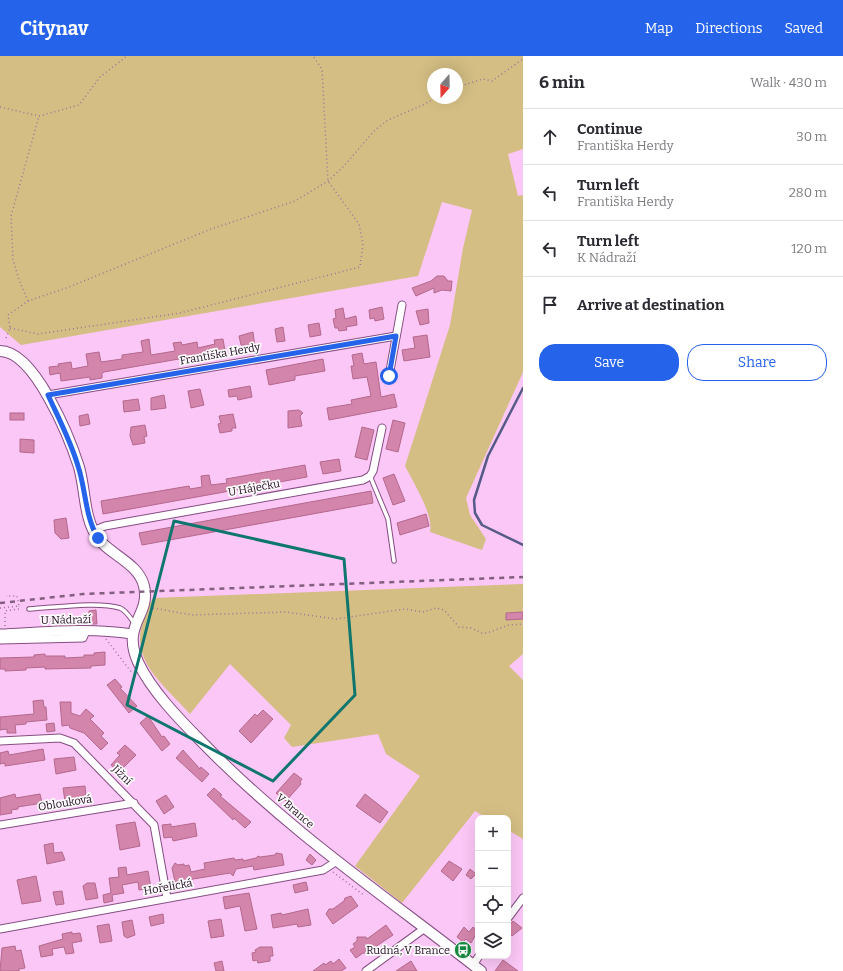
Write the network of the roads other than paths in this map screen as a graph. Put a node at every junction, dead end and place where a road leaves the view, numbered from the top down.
1 (402, 305) dead end
2 (396, 336) junction
3 (0, 351) edge
4 (389, 376) dead end
5 (48, 395) junction
6 (382, 428) dead end
7 (370, 476) junction
8 (93, 531) junction
9 (394, 561) dead end
10 (29, 609) dead end
11 (134, 630) junction
12 (2, 636) edge
13 (0, 741) edge
14 (134, 803) junction
15 (0, 825) edge
16 (337, 861) junction
17 (167, 898) junction
18 (523, 898) edge
19 (511, 914) edge
20 (425, 928) junction
21 (0, 930) edge
22 (477, 968) edge
23 (366, 971) edge

1 - 2 street
2 - 4 street
2 - 5 street, Františka Herdy
3 - 5 main road
5 - 8 main road
6 - 7 street
7 - 8 street, U Háječku
7 - 9 lane
8 - 11 main road
10 - 11 lane
11 - 12 street, U Nádraží
11 - 16 main road, V Brance
13 - 14 street, Jižní
14 - 15 street, Oblouková
14 - 17 street, Jižní
16 - 17 street, Hořelická
16 - 20 main road, V Brance
17 - 21 street, Hořelická
18 - 19 street
20 - 22 main road, V Brance
20 - 23 street

